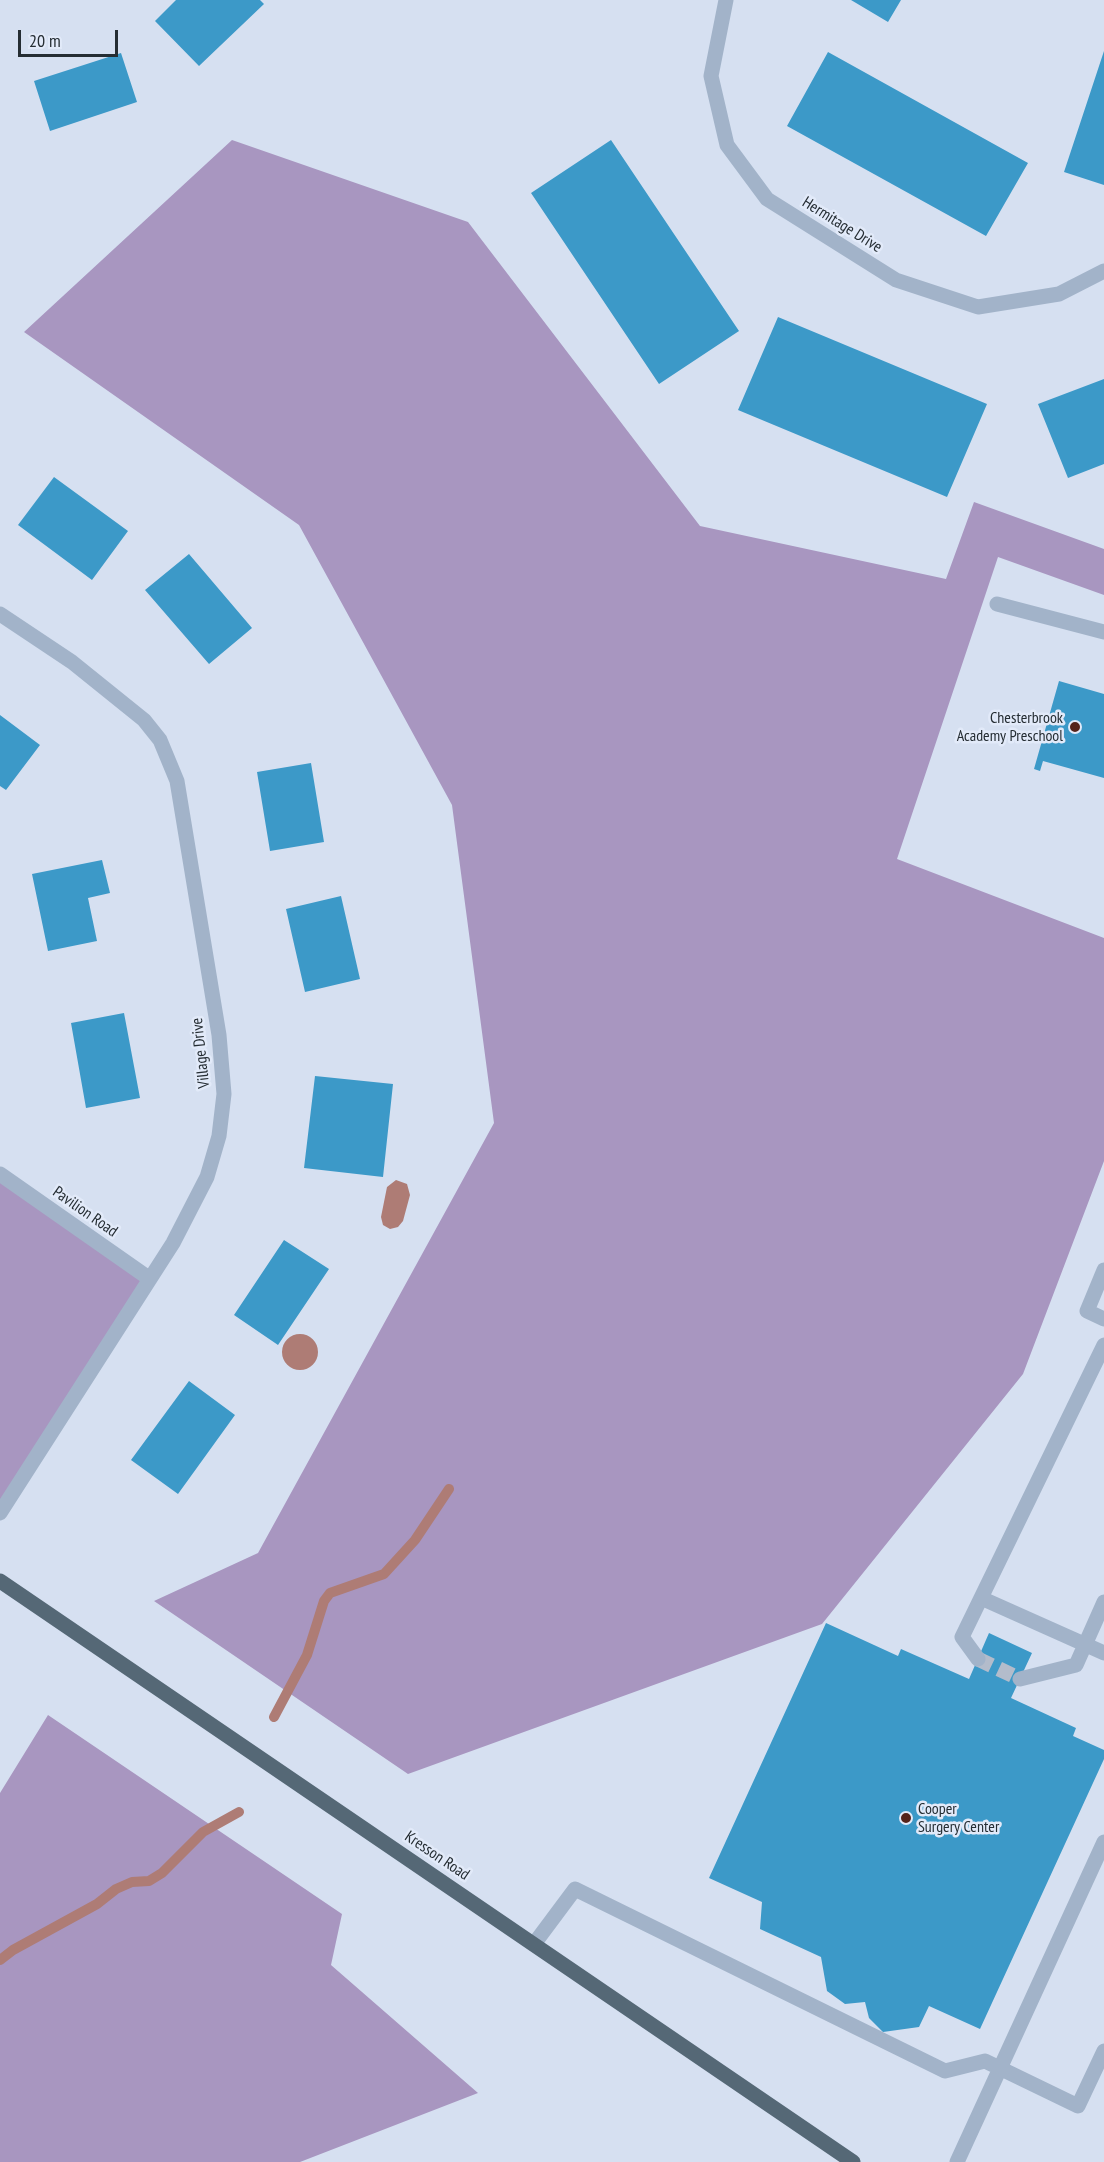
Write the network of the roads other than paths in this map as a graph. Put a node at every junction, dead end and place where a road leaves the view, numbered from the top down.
1 (726, 0) edge
2 (1104, 271) edge
3 (997, 604) dead end
4 (0, 614) edge
5 (1104, 632) edge
6 (0, 1174) edge
7 (1104, 1270) edge
8 (150, 1279) junction
9 (1104, 1319) edge
10 (1104, 1345) edge
11 (0, 1513) edge
12 (0, 1581) edge
13 (981, 1598) junction
14 (1104, 1602) edge
15 (1085, 1645) junction
16 (1104, 1653) edge
17 (978, 1659) tunnel mouth
18 (1020, 1679) tunnel mouth
19 (1104, 1842) edge
20 (534, 1944) junction
21 (1104, 2051) edge
22 (1000, 2068) junction
23 (853, 2162) edge
24 (957, 2162) edge

1 - 2 street, Hermitage Drive
3 - 5 street
4 - 8 street, Village Drive
6 - 8 street, Pavilion Road
7 - 9 street
8 - 11 street, Village Drive
10 - 13 street
12 - 20 main road, Kresson Road
13 - 15 street
13 - 17 street
14 - 15 street
15 - 16 street
15 - 18 street
19 - 22 street
20 - 22 street
20 - 23 main road, Kresson Road
21 - 22 street
22 - 24 street

